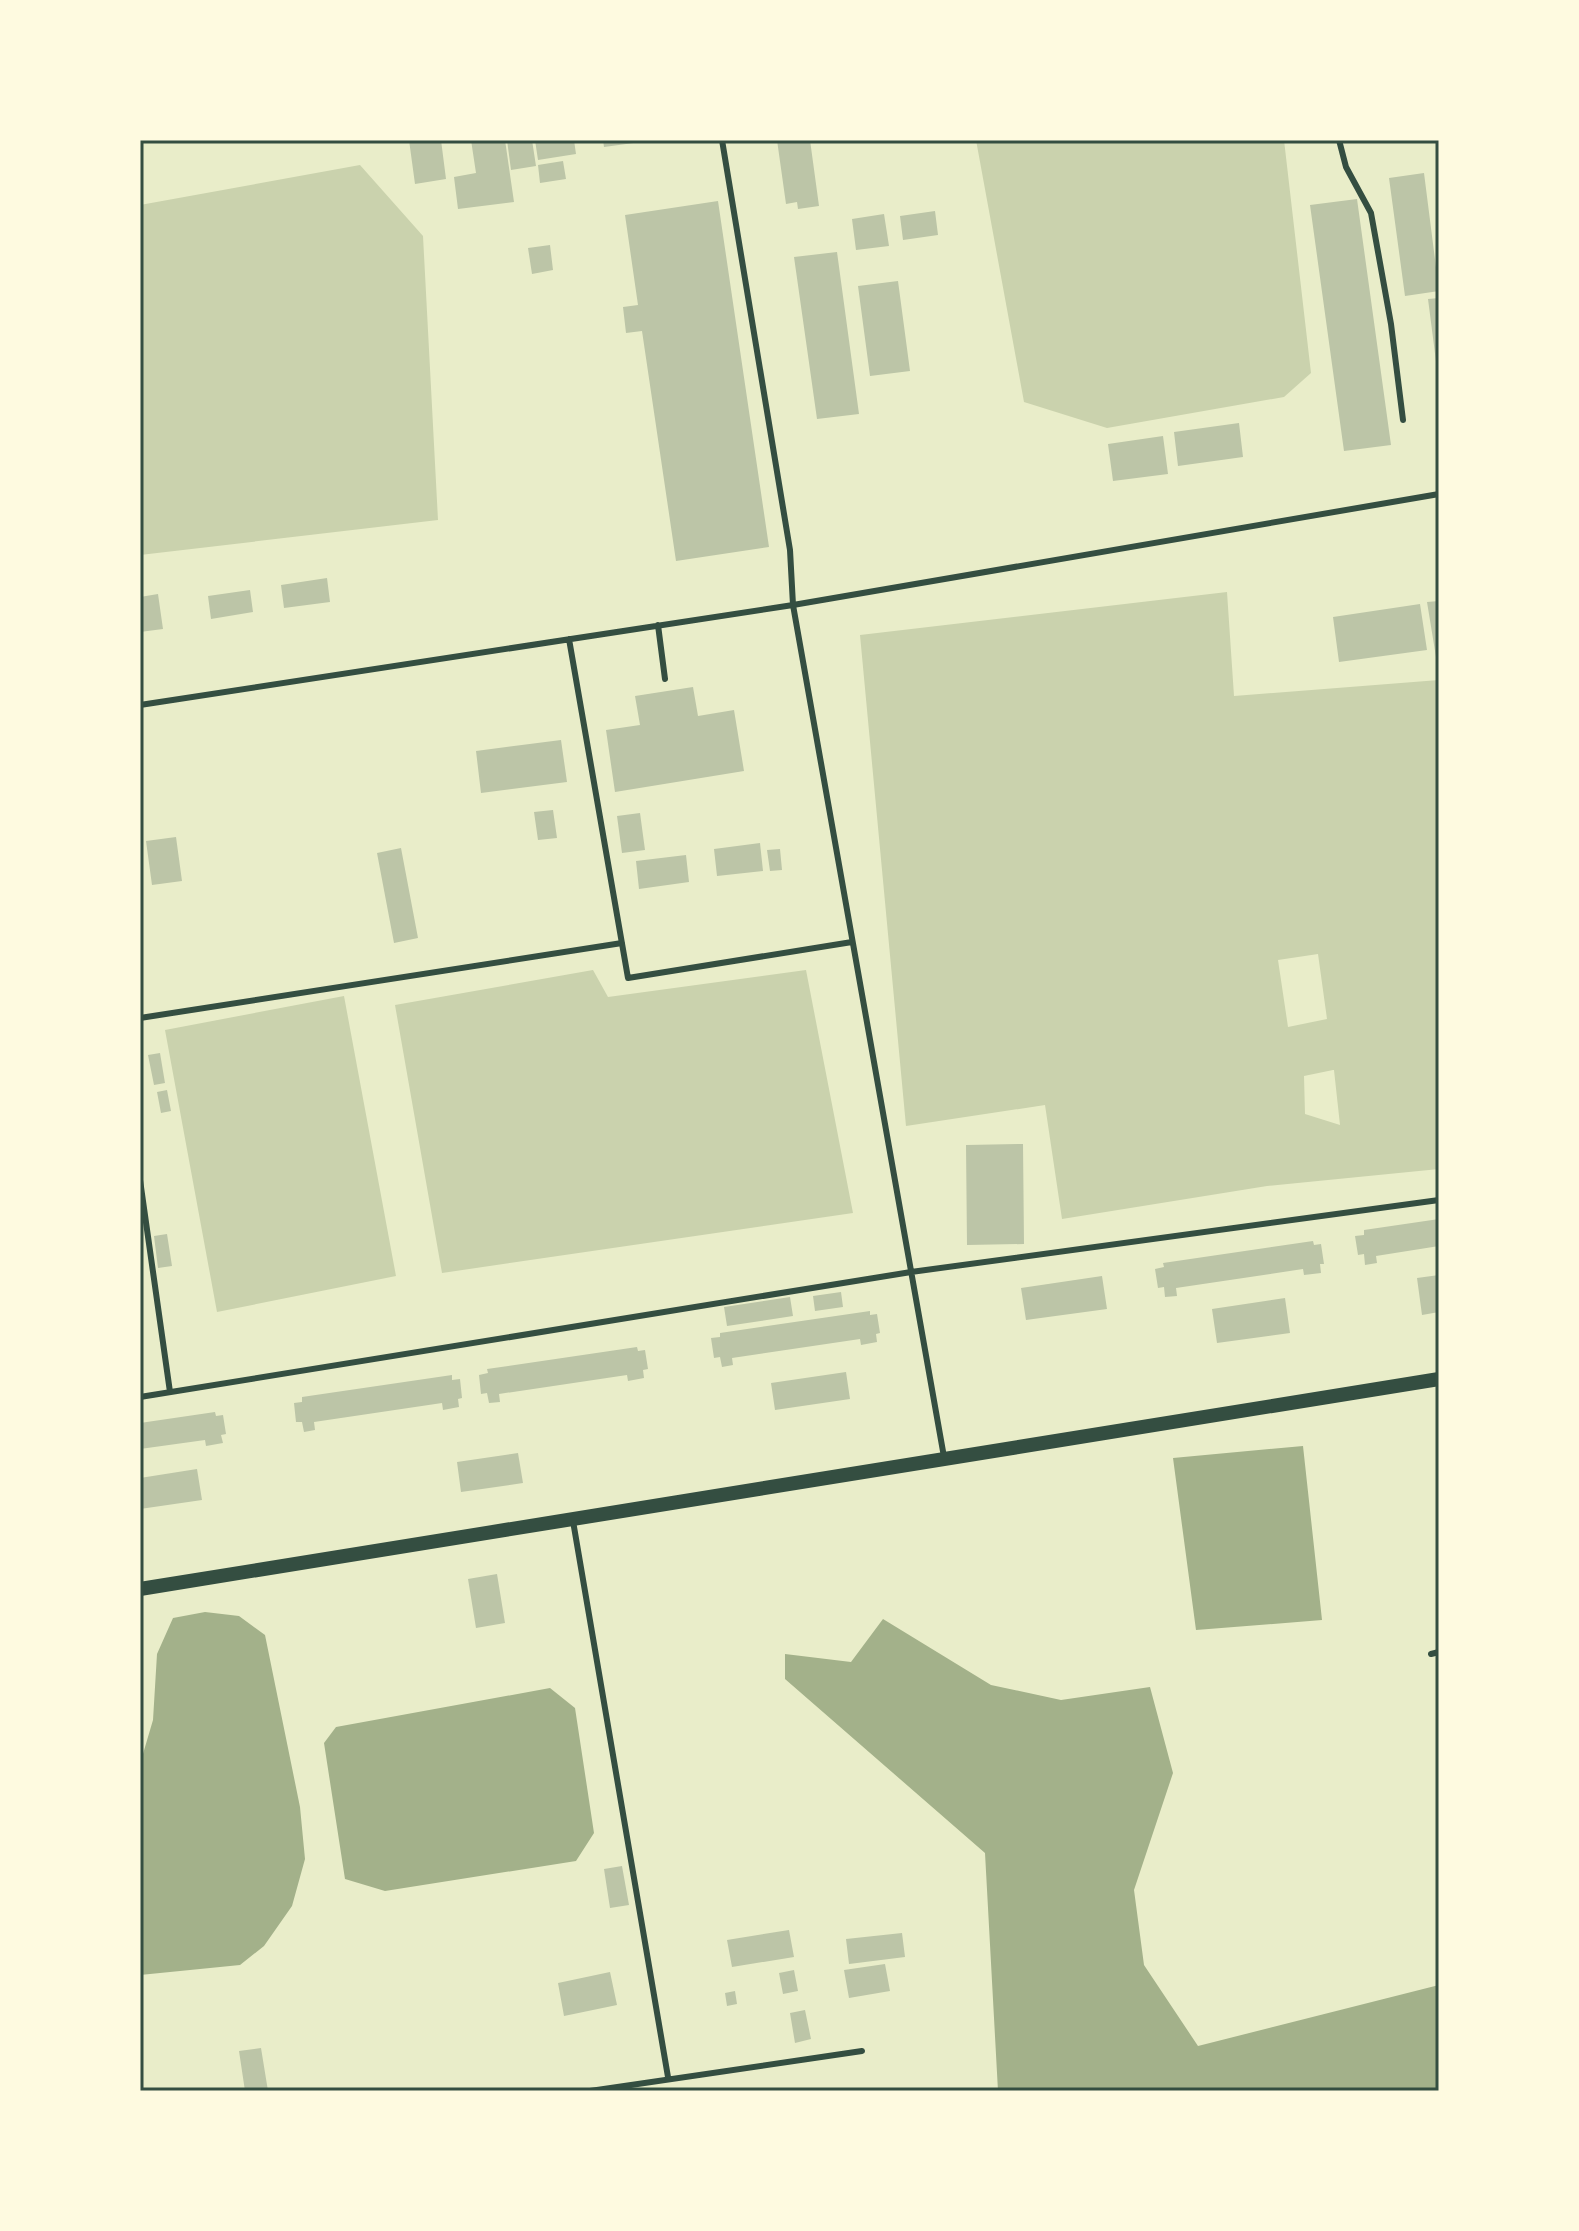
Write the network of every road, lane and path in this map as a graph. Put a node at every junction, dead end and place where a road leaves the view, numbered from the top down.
1 (722, 140) edge
2 (1339, 140) edge
3 (1403, 420) dead end
4 (1439, 494) edge
5 (793, 605) junction
6 (658, 625) junction
7 (569, 639) junction
8 (665, 679) dead end
9 (140, 705) edge
10 (852, 942) junction
11 (622, 943) junction
12 (140, 1018) edge
13 (140, 1180) edge
14 (1439, 1200) edge
15 (911, 1272) junction
16 (1439, 1379) edge
17 (170, 1392) junction
18 (140, 1397) edge
19 (944, 1459) junction
20 (572, 1519) junction
21 (140, 1589) edge
22 (862, 2051) dead end
23 (668, 2077) junction
24 (590, 2091) edge

1 - 5 lane
2 - 3 lane
4 - 5 lane
5 - 6 lane
5 - 10 lane
6 - 7 lane
6 - 8 lane
7 - 9 lane
7 - 11 lane
10 - 11 lane
10 - 15 lane
11 - 12 lane
13 - 17 lane
14 - 15 lane
15 - 17 lane
15 - 19 lane
16 - 19 street
17 - 18 lane
19 - 20 street
20 - 21 street
20 - 23 lane
22 - 23 lane
23 - 24 lane

